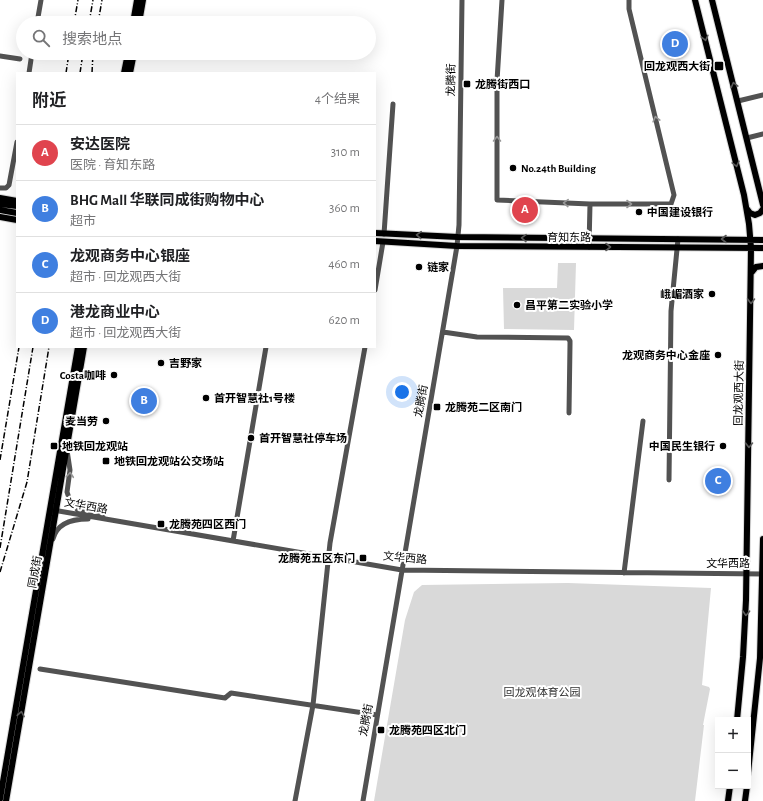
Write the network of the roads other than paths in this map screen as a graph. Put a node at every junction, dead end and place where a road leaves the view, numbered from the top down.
1 (41, 0) edge
2 (462, 0) edge
3 (502, 0) edge
4 (629, 0) edge
5 (695, 0) edge
6 (712, 0) edge
7 (141, 1) edge
8 (38, 16) edge
9 (136, 16) edge
10 (140, 16) edge
11 (0, 56) edge
12 (16, 59) edge
13 (31, 60) edge
14 (127, 60) edge
15 (133, 60) edge
16 (29, 72) edge
17 (124, 72) edge
18 (130, 72) edge
19 (763, 95) edge
20 (738, 101) junction
21 (393, 104) dead end
22 (763, 134) edge
23 (747, 138) junction
24 (16, 148) edge
25 (0, 188) edge
26 (0, 198) edge
27 (16, 201) edge
28 (0, 204) edge
29 (590, 204) junction
30 (763, 204) edge
31 (16, 206) edge
32 (747, 208) junction
33 (763, 209) edge
34 (0, 210) edge
35 (16, 213) edge
36 (0, 217) edge
37 (16, 220) edge
38 (376, 233) edge
39 (384, 234) junction
40 (458, 237) junction
41 (589, 238) junction
42 (678, 239) junction
43 (751, 240) junction
44 (763, 240) edge
45 (376, 241) edge
46 (383, 242) junction
47 (457, 246) junction
48 (589, 247) junction
49 (677, 248) junction
50 (751, 248) junction
51 (763, 248) edge
52 (763, 266) edge
53 (751, 275) junction
54 (376, 284) edge
55 (442, 332) junction
56 (78, 348) edge
57 (84, 348) edge
58 (266, 348) edge
59 (365, 348) edge
60 (569, 413) dead end
61 (643, 421) dead end
62 (68, 441) junction
63 (669, 480) dead end
64 (53, 510) junction
65 (102, 519) junction
66 (119, 522) junction
67 (763, 539) edge
68 (233, 541) junction
69 (329, 558) junction
70 (402, 570) junction
71 (624, 573) junction
72 (747, 574) junction
73 (763, 574) edge
74 (42, 587) junction
75 (40, 669) dead end
76 (313, 705) junction
77 (377, 715) junction
78 (737, 717) edge
79 (14, 752) junction
80 (750, 753) edge
81 (730, 789) edge
82 (747, 789) edge
83 (0, 799) edge
84 (6, 801) edge
85 (9, 801) edge
86 (295, 801) edge
87 (363, 801) edge
88 (728, 801) edge
89 (745, 801) edge

1 - 8 street
2 - 40 street, 龙腾街
29 -> 3 street
29 -> 4 street
5 -> 32 main road, 回龙观西大街
20 -> 6 main road
7 - 9 main road
7 - 10 main road
11 - 12 street
13 - 16 street
14 - 17 main road
15 - 18 main road
19 - 20 street
20 - 23 main road
21 - 39 street
22 - 23 street
23 - 30 main road
24 - 25 street
26 - 27 main road
28 - 31 main road
29 - 41 street
32 - 33 main road
32 - 43 main road, 回龙观西大街
34 - 35 main road
36 - 37 main road
38 - 39 main road, 育知东路
40 -> 39 main road, 育知东路
41 -> 40 main road, 育知东路
40 - 47 street, 龙腾街
41 - 42 main road, 育知东路
41 - 48 street
43 -> 42 main road, 育知东路
42 - 49 street
43 - 44 main road, 育知东路
43 - 50 main road, 回龙观西大街
45 - 46 main road, 育知东路
46 - 47 main road, 育知东路
46 - 54 street
47 - 48 main road, 育知东路
47 - 55 street, 龙腾街
48 -> 49 main road, 育知东路
49 - 50 main road, 育知东路
49 - 63 street
50 - 51 main road, 育知东路
50 - 53 main road, 回龙观西大街
52 - 53 main road
53 -> 72 main road, 回龙观西大街
55 - 60 street
55 - 70 street, 龙腾街
56 - 64 main road, 同成街
57 - 62 main road, 同成街
58 - 68 street
59 - 69 street
61 - 71 street
62 - 64 main road, 同成街
66 -> 62 street
64 - 65 street, 文华西路
64 - 74 main road, 同成街
64 - 83 main road, 同成街
65 - 66 street, 文华西路
65 - 74 street
66 - 68 street, 文华西路
67 - 73 main road
68 - 69 street, 文华西路
69 - 70 street, 文华西路
69 - 76 street
70 - 71 street, 文华西路
70 - 77 street, 龙腾街
71 - 72 street, 文华西路
72 - 73 street, 文华西路
72 -> 78 main road, 回龙观西大街
73 - 80 main road
79 -> 74 main road, 同成街
75 - 76 street
76 - 77 street
76 - 86 street
77 - 87 street, 龙腾街
79 - 84 main road, 同成街
79 - 85 street
81 - 88 main road
82 - 89 main road

